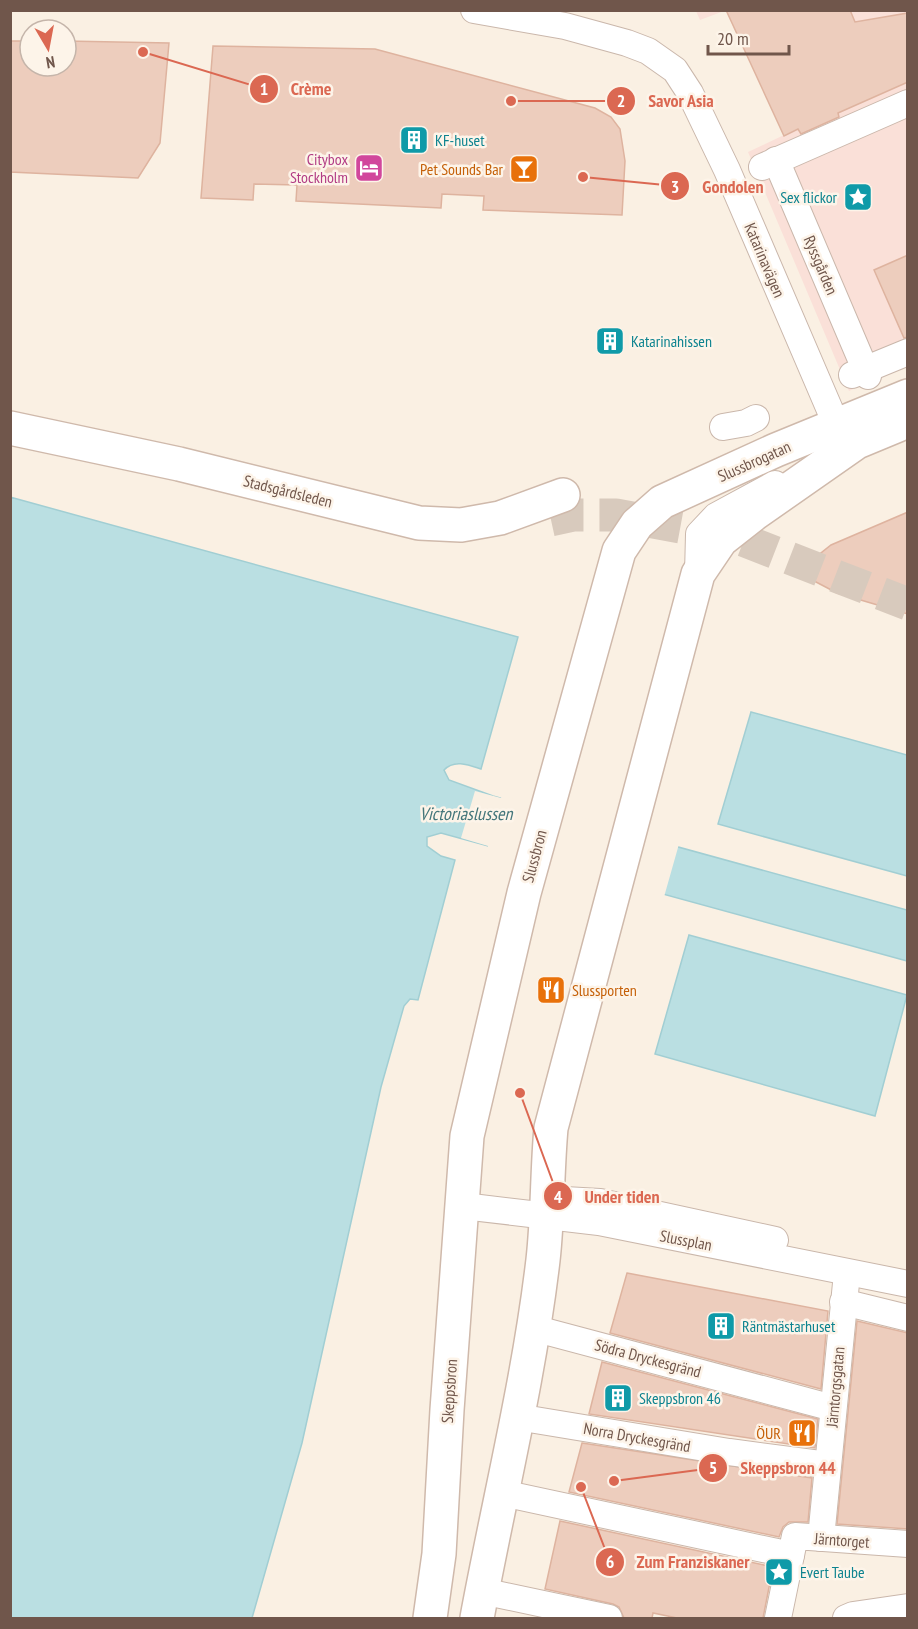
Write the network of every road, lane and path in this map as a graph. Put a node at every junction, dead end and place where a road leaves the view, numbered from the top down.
1 (474, 10) edge
2 (908, 103) edge
3 (908, 352) edge
4 (908, 396) edge
5 (908, 421) edge
6 (10, 428) edge
7 (847, 434) junction
8 (10, 438) edge
9 (618, 551) joint
10 (465, 1163) joint
11 (546, 1199) junction
12 (463, 1206) junction
13 (908, 1269) edge
14 (847, 1273) junction
15 (908, 1284) edge
16 (843, 1302) junction
17 (908, 1318) edge
18 (533, 1328) junction
19 (833, 1408) junction
20 (517, 1417) junction
21 (828, 1465) junction
22 (502, 1493) junction
23 (821, 1538) junction
24 (908, 1544) edge
25 (788, 1555) junction
26 (479, 1604) edge
27 (908, 1607) edge
28 (430, 1618) edge
29 (609, 1618) edge
30 (778, 1618) edge
31 (846, 1618) edge

1 - 7 street, Katarinavägen
2 - 3 street, Ryssgården
4 - 7 street, Slussbrogatan
5 - 7 street, Slussbrogatan
6 - 8 street, Stadsgårdsleden
7 - 9 street, Slussbrogatan
7 - 11 street, Slussbrogatan
9 - 10 street, Slussbron
10 - 12 street, Skeppsbron
11 - 12 street, Slussplan
11 - 13 street, Slussplan
11 - 14 street, Slussplan
11 - 18 street
12 - 28 street, Skeppsbron
14 - 15 street, Slussplan
14 - 16 street, Järntorgsgatan
16 - 17 street
16 - 19 street, Järntorgsgatan
18 - 19 street, Södra Dryckesgränd
18 - 20 street
19 - 21 street, Järntorgsgatan
20 - 21 street, Norra Dryckesgränd
20 - 22 street
21 - 23 street, Järntorgsgatan
22 - 25 street
22 - 26 street
23 - 24 street, Järntorget
23 - 25 street, Järntorget
25 - 30 street, Järntorget
26 - 29 street
27 - 31 street

